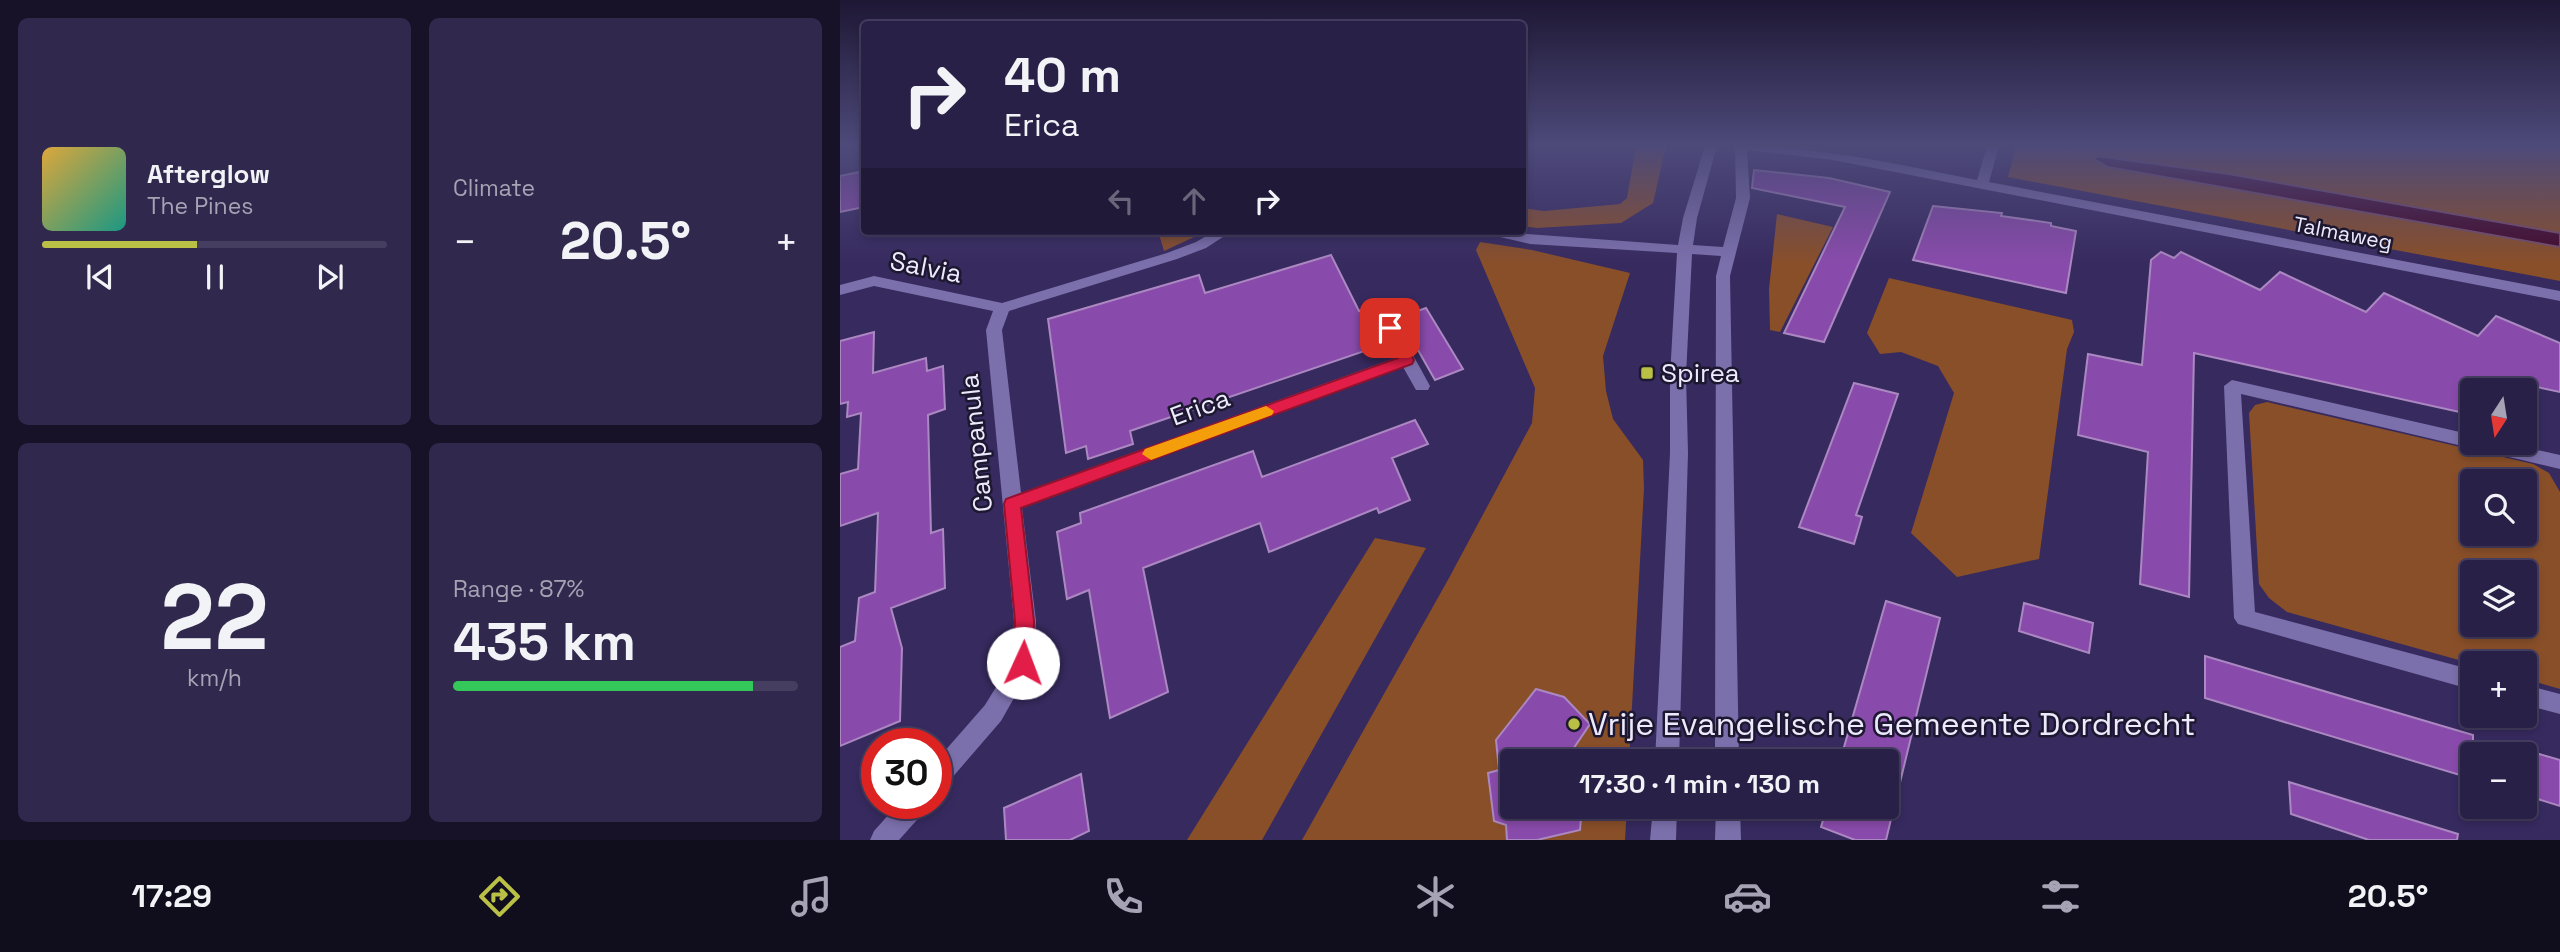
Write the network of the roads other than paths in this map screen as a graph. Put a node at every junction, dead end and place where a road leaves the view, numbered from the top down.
1 (1699, 185) edge
2 (1743, 185) edge
3 (1988, 185) edge
4 (1218, 235) edge
5 (1509, 235) edge
6 (1685, 248) junction
7 (1729, 252) junction
8 (840, 290) edge
9 (2560, 296) edge
10 (1002, 308) junction
11 (1390, 328) dead end
12 (1406, 360) junction
13 (1422, 386) dead end
14 (2460, 439) edge
15 (2530, 455) edge
16 (2560, 462) edge
17 (1012, 504) junction
18 (2460, 676) edge
19 (2537, 698) edge
20 (2560, 704) edge
21 (1667, 749) edge
22 (1727, 749) edge
23 (952, 760) edge
24 (901, 819) edge
25 (1664, 819) edge
26 (1728, 819) edge
27 (883, 840) edge
28 (1663, 840) edge
29 (1728, 840) edge

1 - 6 street
2 - 7 street
3 - 9 street, Talmaweg
4 - 10 street
5 - 6 street
6 - 7 street
6 - 21 street
7 - 22 street
8 - 10 street, Salvia
10 - 17 street, Campanula
11 - 12 street
12 - 13 street
12 - 17 street, Erica
14 - 18 street
15 - 16 street
17 - 23 street, Campanula
19 - 20 street
24 - 27 street
25 - 28 street
26 - 29 street

